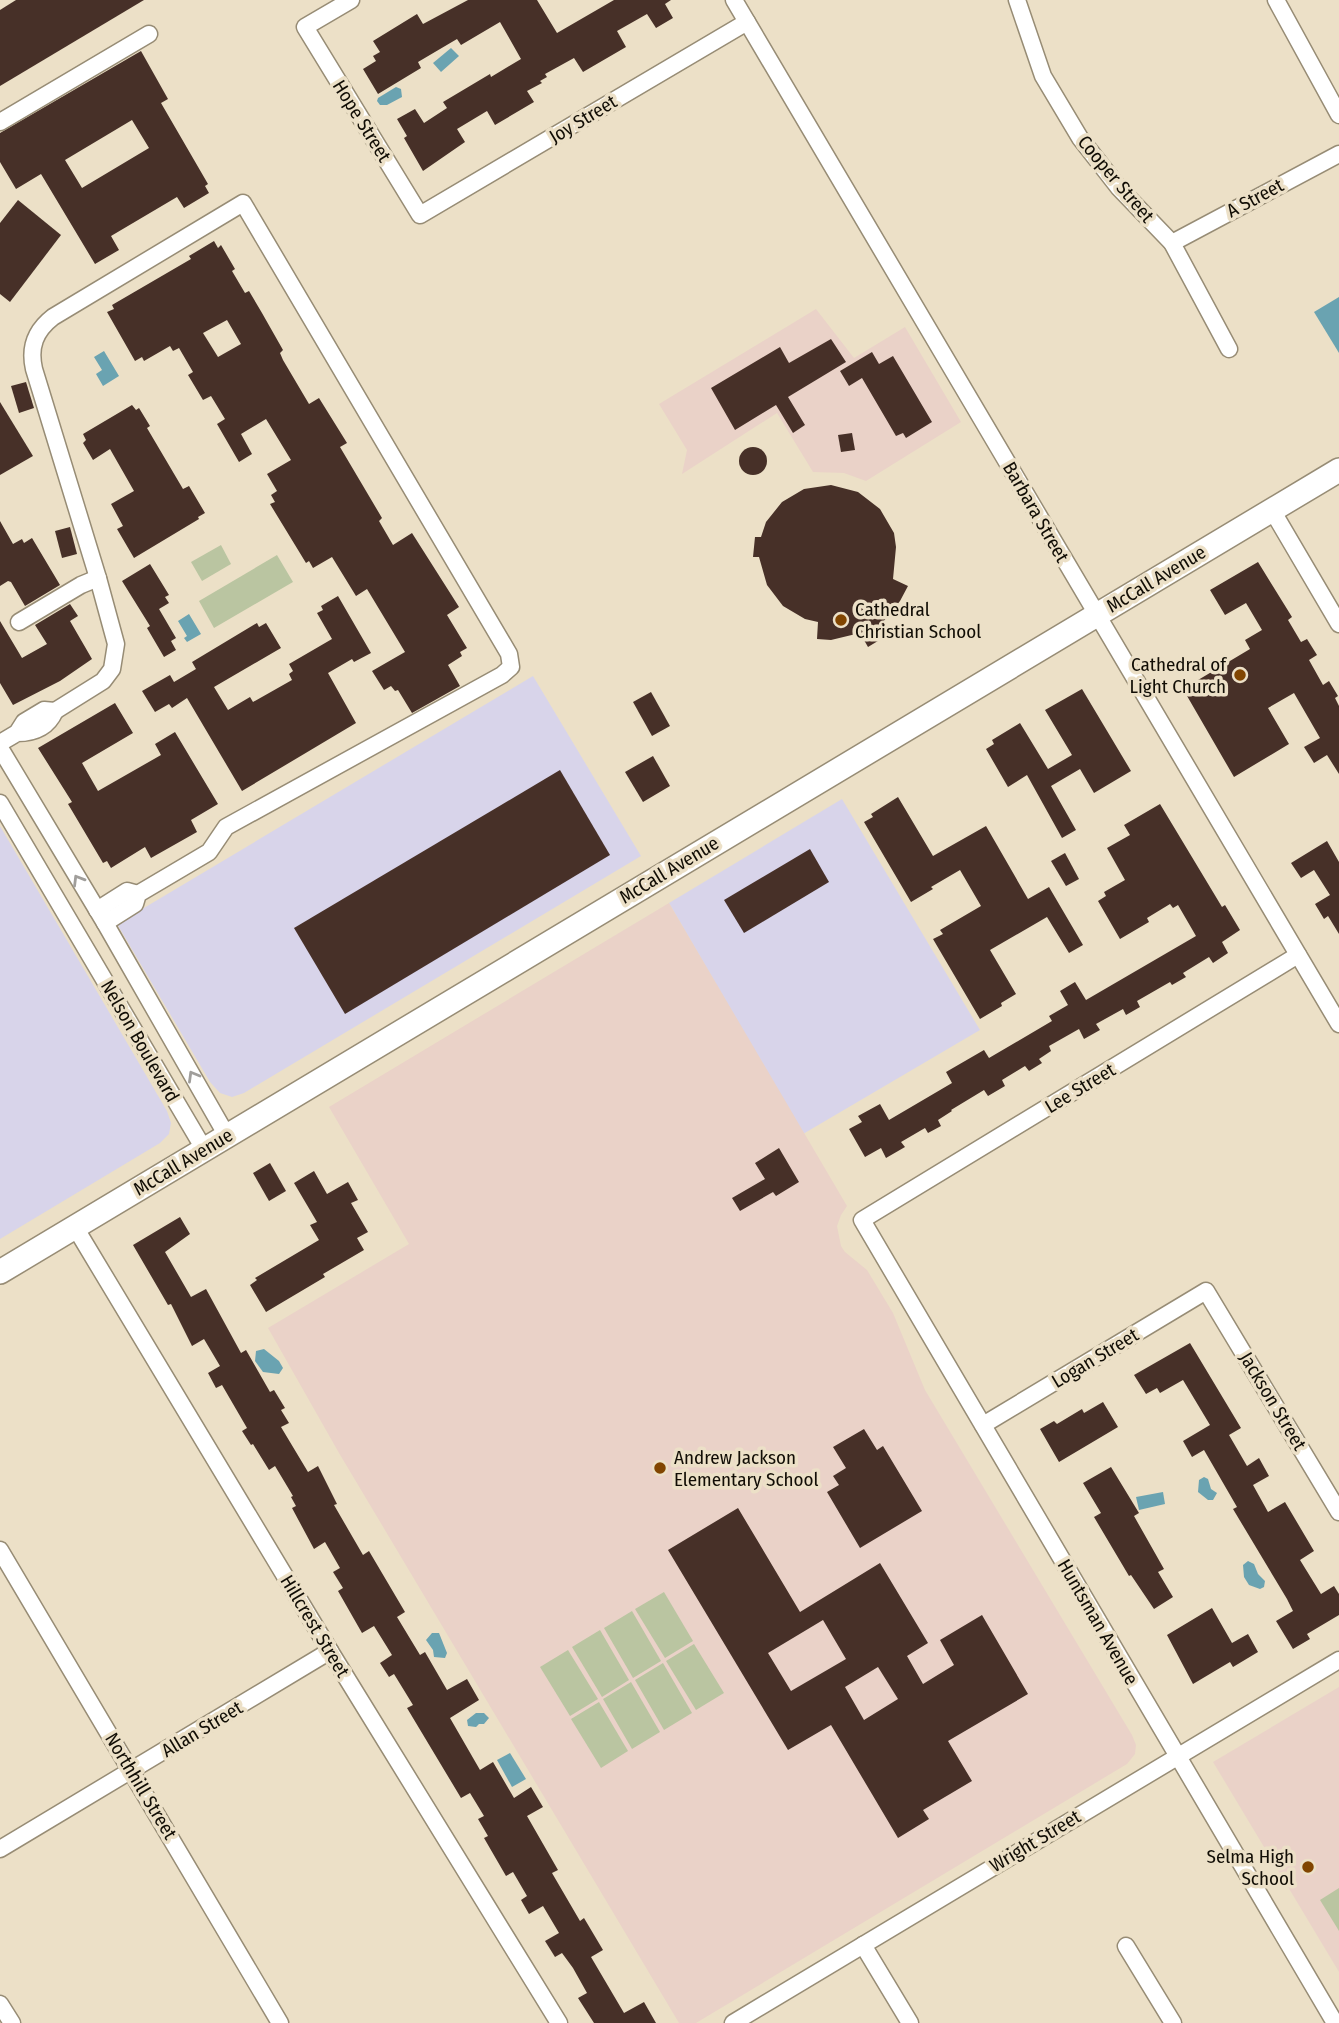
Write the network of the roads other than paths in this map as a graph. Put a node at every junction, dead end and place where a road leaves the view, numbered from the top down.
1 (351, 0) edge
2 (734, 0) edge
3 (1017, 0) edge
4 (1276, 0) edge
5 (747, 22) junction
6 (149, 34) dead end
7 (1339, 115) edge
8 (0, 122) edge
9 (1339, 154) edge
10 (420, 215) joint
11 (1172, 243) junction
12 (1229, 349) dead end
13 (1339, 470) edge
14 (1272, 510) junction
15 (98, 579) junction
16 (1096, 615) junction
17 (19, 622) dead end
18 (1339, 624) edge
19 (0, 745) edge
20 (0, 803) edge
21 (101, 917) junction
22 (77, 932) junction
23 (1298, 955) junction
24 (1339, 1024) edge
25 (226, 1136) junction
26 (204, 1149) junction
27 (862, 1220) joint
28 (75, 1227) junction
29 (0, 1272) edge
30 (1206, 1291) joint
31 (983, 1425) junction
32 (1339, 1512) edge
33 (0, 1550) edge
34 (330, 1651) junction
35 (1339, 1660) edge
36 (1177, 1755) junction
37 (132, 1772) junction
38 (0, 1849) edge
39 (863, 1945) junction
40 (1126, 1946) dead end
41 (0, 2004) edge
42 (12, 2023) edge
43 (280, 2023) edge
44 (559, 2023) edge
45 (733, 2023) edge
46 (910, 2023) edge
47 (1173, 2023) edge
48 (1335, 2023) edge

1 - 10 street, Hope Street
2 - 5 street, Barbara Street
3 - 11 street, Cooper Street
4 - 7 street
5 - 10 street, Joy Street
5 - 16 street, Barbara Street
6 - 8 street
9 - 11 street, A Street
11 - 12 street, Cooper Street
13 - 14 main road, McCall Avenue
14 - 16 main road, McCall Avenue
14 - 18 street
15 - 17 street
15 - 19 street
15 - 21 street
16 - 23 street, Barbara Street
16 - 25 main road, McCall Avenue
21 -> 19 street, Nelson Boulevard
20 - 22 street, Nelson Boulevard
21 - 22 street
25 -> 21 street, Nelson Boulevard
22 - 26 street, Nelson Boulevard
23 - 24 street, Barbara Street
23 - 27 street, Lee Street
25 - 26 main road, McCall Avenue
26 - 28 main road, McCall Avenue
27 - 31 street, Huntsman Avenue
28 - 29 main road, McCall Avenue
28 - 34 street, Hillcrest Street
30 - 31 street, Logan Street
30 - 32 street, Jackson Street
31 - 36 street, Huntsman Avenue
33 - 37 street, Northhill Street
34 - 37 street, Allan Street
34 - 44 street, Hillcrest Street
35 - 36 street, Wright Street
36 - 39 street, Wright Street
36 - 48 street, Huntsman Avenue
37 - 38 street, Allan Street
37 - 43 street, Northhill Street
39 - 45 street, Wright Street
39 - 46 street
40 - 47 street
41 - 42 street

